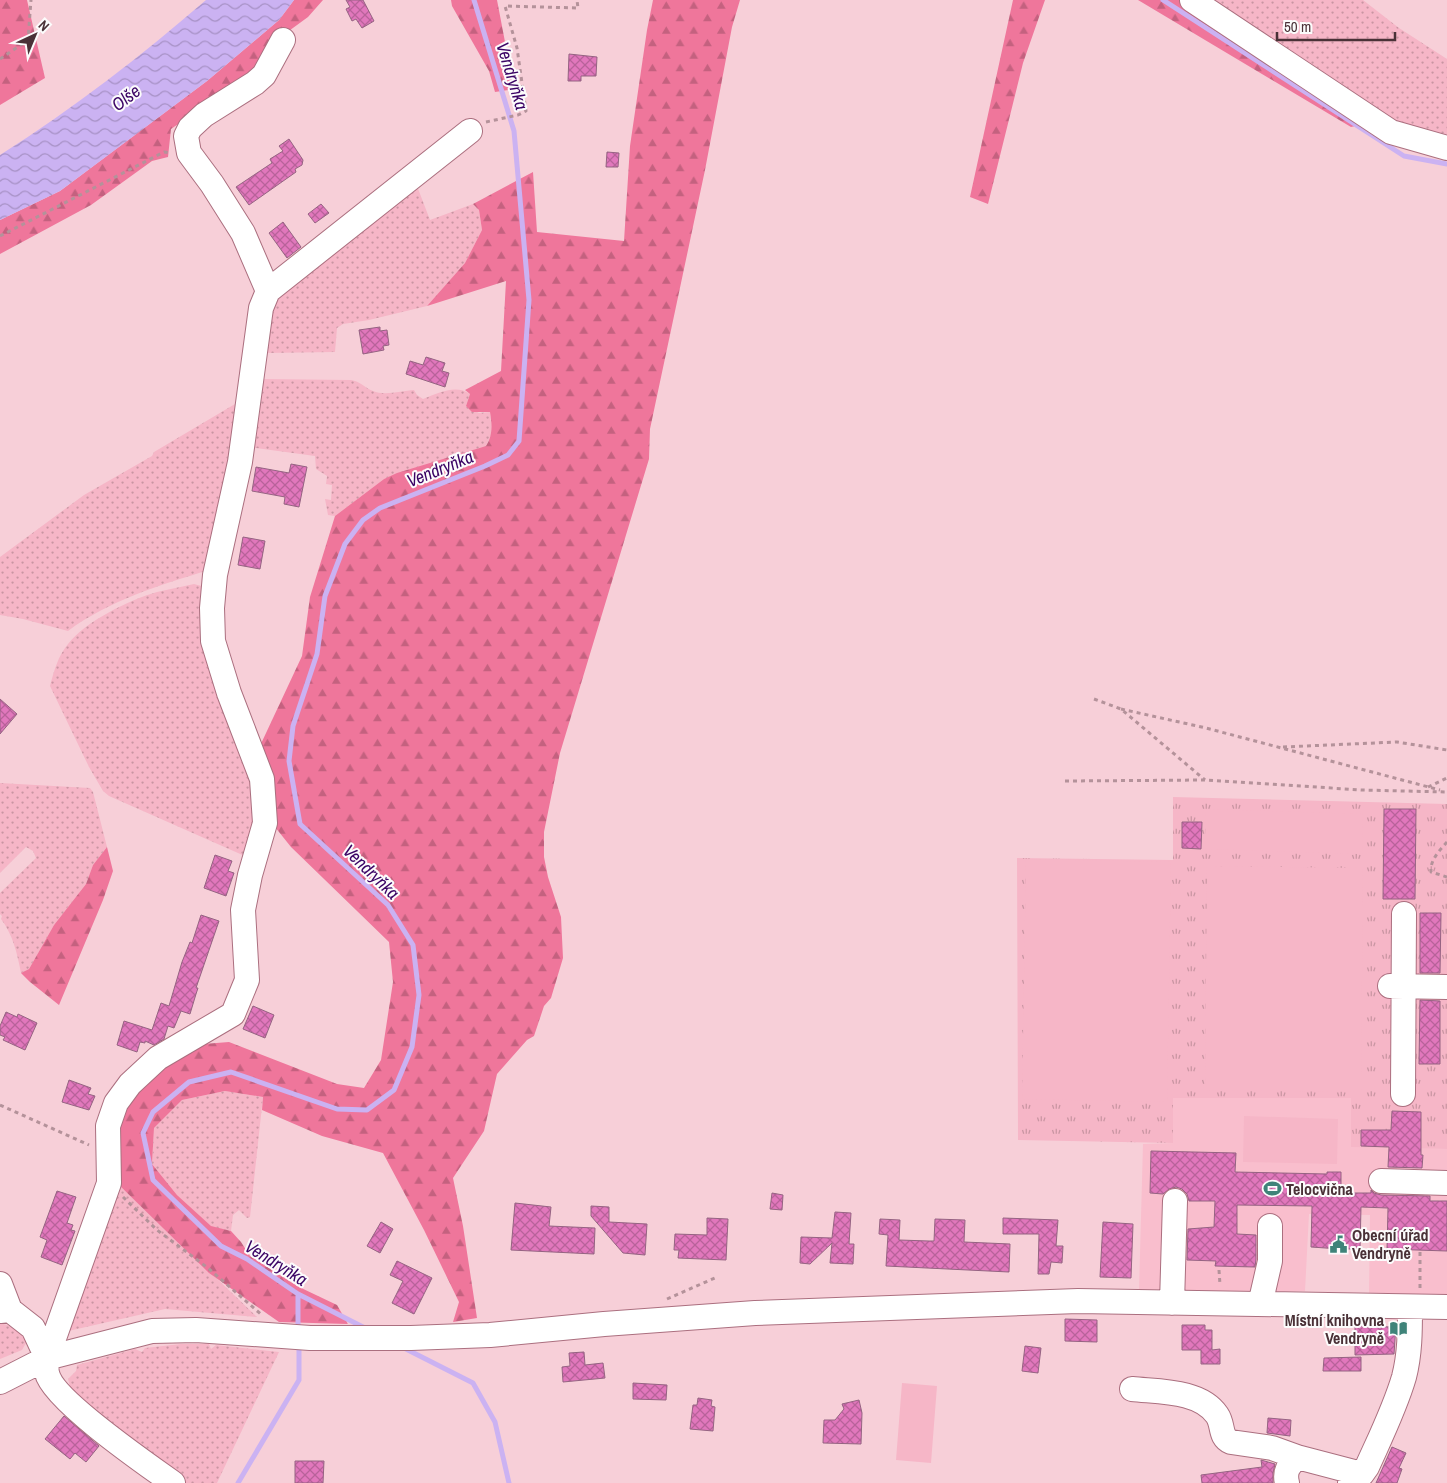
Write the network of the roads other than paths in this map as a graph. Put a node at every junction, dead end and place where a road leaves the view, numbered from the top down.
1 (1192, 0) edge
2 (283, 40) dead end
3 (470, 131) dead end
4 (1447, 148) edge
5 (268, 291) junction
6 (1404, 914) dead end
7 (1397, 986) junction
8 (1447, 987) edge
9 (1403, 1094) dead end
10 (1381, 1181) dead end
11 (1447, 1183) edge
12 (1175, 1201) dead end
13 (1270, 1226) dead end
14 (0, 1284) edge
15 (1415, 1302) junction
16 (1172, 1303) junction
17 (1263, 1304) junction
18 (1447, 1307) edge
19 (5, 1311) edge
20 (46, 1358) junction
21 (0, 1382) edge
22 (1132, 1389) dead end
23 (1297, 1457) junction
24 (1356, 1478) edge
25 (173, 1483) edge
26 (1287, 1483) edge

1 - 4 street
2 - 5 street
3 - 5 street
5 - 20 street
6 - 7 street
7 - 8 street
7 - 9 street
10 - 11 street
12 - 16 street
13 - 17 street
14 - 19 street
15 - 17 street
15 - 18 street
15 - 24 street
16 - 17 street
16 - 20 street
19 - 20 street
20 - 21 street
20 - 25 street
22 - 23 street
23 - 24 street
23 - 26 street

